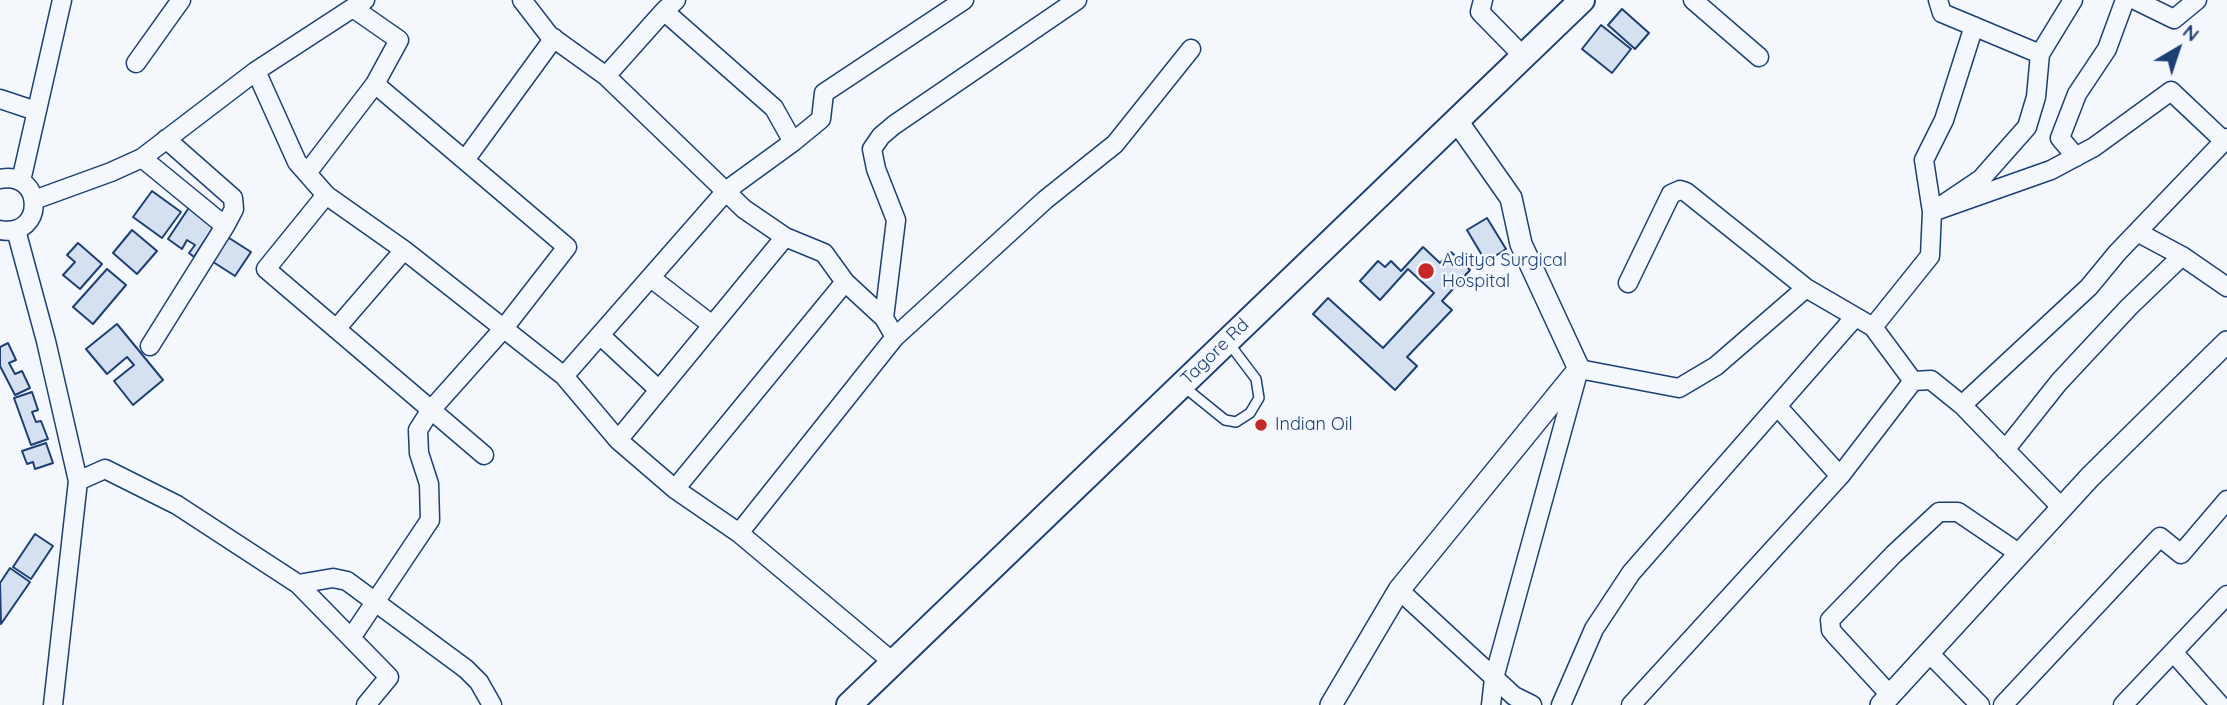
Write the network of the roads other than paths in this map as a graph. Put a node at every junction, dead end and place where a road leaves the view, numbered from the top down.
1 (62, 0) edge
2 (181, 0) edge
3 (522, 0) edge
4 (964, 0) edge
5 (1077, 0) edge
6 (1483, 0) edge
7 (1582, 0) edge
8 (1693, 0) edge
9 (1938, 0) edge
10 (2073, 0) edge
11 (2125, 0) edge
12 (2135, 0) edge
13 (2197, 0) edge
14 (359, 4) edge
15 (670, 6) edge
16 (1974, 26) junction
17 (554, 38) junction
18 (1191, 49) dead end
19 (2040, 54) junction
20 (1523, 55) junction
21 (1759, 57) dead end
22 (136, 63) dead end
23 (256, 71) junction
24 (606, 75) junction
25 (375, 84) junction
26 (0, 99) edge
27 (36, 111) junction
28 (1457, 121) junction
29 (166, 139) junction
30 (2226, 139) edge
31 (793, 142) junction
32 (2076, 157) junction
33 (142, 158) junction
34 (465, 160) junction
35 (307, 173) junction
36 (0, 179) edge
37 (21, 181) junction
38 (727, 191) junction
39 (326, 195) junction
40 (34, 200) junction
41 (1932, 212) junction
42 (225, 226) junction
43 (8, 230) edge
44 (2137, 232) junction
45 (785, 237) junction
46 (404, 250) junction
47 (2182, 256) junction
48 (651, 278) junction
49 (845, 282) junction
50 (1628, 283) dead end
51 (2227, 286) edge
52 (1806, 288) junction
53 (1855, 317) junction
54 (884, 318) junction
55 (712, 326) junction
56 (1872, 327) junction
57 (504, 328) junction
58 (335, 329) junction
59 (600, 335) junction
60 (895, 337) junction
61 (1227, 341) junction
62 (2227, 342) edge
63 (150, 345) dead end
64 (1579, 369) junction
65 (565, 376) junction
66 (1913, 381) junction
67 (1181, 385) junction
68 (659, 390) junction
69 (1962, 405) junction
70 (1777, 406) junction
71 (430, 411) junction
72 (618, 440) junction
73 (2005, 450) junction
74 (484, 455) dead end
75 (1840, 475) junction
76 (78, 481) junction
77 (675, 489) junction
78 (2227, 500) edge
79 (2062, 508) junction
80 (739, 533) junction
81 (2020, 554) junction
82 (298, 584) junction
83 (1399, 590) junction
84 (2227, 595) edge
85 (375, 602) junction
86 (351, 638) junction
87 (2173, 652) junction
88 (1929, 653) junction
89 (894, 663) junction
90 (1494, 678) junction
91 (1886, 700) edge
92 (53, 705) edge
93 (366, 705) edge
94 (492, 705) edge
95 (849, 705) edge
96 (1331, 705) edge
97 (1491, 705) edge
98 (1532, 705) edge
99 (1561, 705) edge
100 (1631, 705) edge
101 (1980, 705) edge
102 (2003, 705) edge
103 (2123, 705) edge
104 (2220, 705) edge

1 - 27 street
2 - 22 street
3 - 17 street
4 - 31 street
5 - 54 street
6 - 20 street
7 - 20 main road, Tagore Rd
8 - 21 street
9 - 16 street
10 - 19 street
11 - 32 street
12 - 13 street
14 - 23 street
14 - 25 street
15 - 24 street
15 - 31 street
16 - 19 street
16 - 41 street
17 - 24 street
17 - 34 street
18 - 60 street
19 - 41 street
20 - 28 main road, Tagore Rd
23 - 29 street
23 - 35 street
24 - 38 street
25 - 34 street
25 - 35 street
26 - 27 street
27 - 37 street
28 - 61 main road, Tagore Rd
28 - 64 street
29 - 33 street
29 - 42 street
30 - 32 street
30 - 44 street
31 - 38 street
32 - 41 street
33 - 40 street
33 - 42 street
34 - 57 street
35 - 39 street
36 - 37 street
37 - 40 street
38 - 45 street
38 - 48 street
39 - 46 street
39 - 58 street
40 - 43 street
41 - 56 street
42 - 63 street
43 - 76 street
44 - 47 street
44 - 69 street
45 - 49 street
45 - 55 street
46 - 57 street
46 - 58 street
47 - 51 street
47 - 73 street
48 - 55 street
48 - 59 street
49 - 54 street
49 - 77 street
50 - 52 street
52 - 53 street
52 - 64 street
53 - 56 street
53 - 70 street
54 - 60 street
55 - 68 street
56 - 66 street
57 - 65 street
57 - 71 street
58 - 71 street
59 - 65 street
59 - 68 street
60 - 80 street
61 - 67 main road, Tagore Rd
61 - 67 lane
62 - 79 street
64 - 83 street
64 - 90 street
65 - 72 street
66 - 69 street
66 - 75 street
67 - 89 main road, Tagore Rd
68 - 72 street
69 - 73 street
70 - 75 street
70 - 99 street
71 - 74 street
71 - 85 street
72 - 77 street
73 - 79 street
75 - 100 street
76 - 82 street
76 - 92 street
77 - 80 street
78 - 102 street
79 - 81 street
80 - 89 street
81 - 88 street
81 - 91 street
82 - 85 street
82 - 86 street
83 - 90 street
83 - 96 street
84 - 87 street
85 - 86 street
85 - 94 street
86 - 93 street
87 - 103 street
87 - 104 street
88 - 91 street
88 - 101 street
89 - 95 main road, Tagore Rd
90 - 97 street
90 - 98 street

